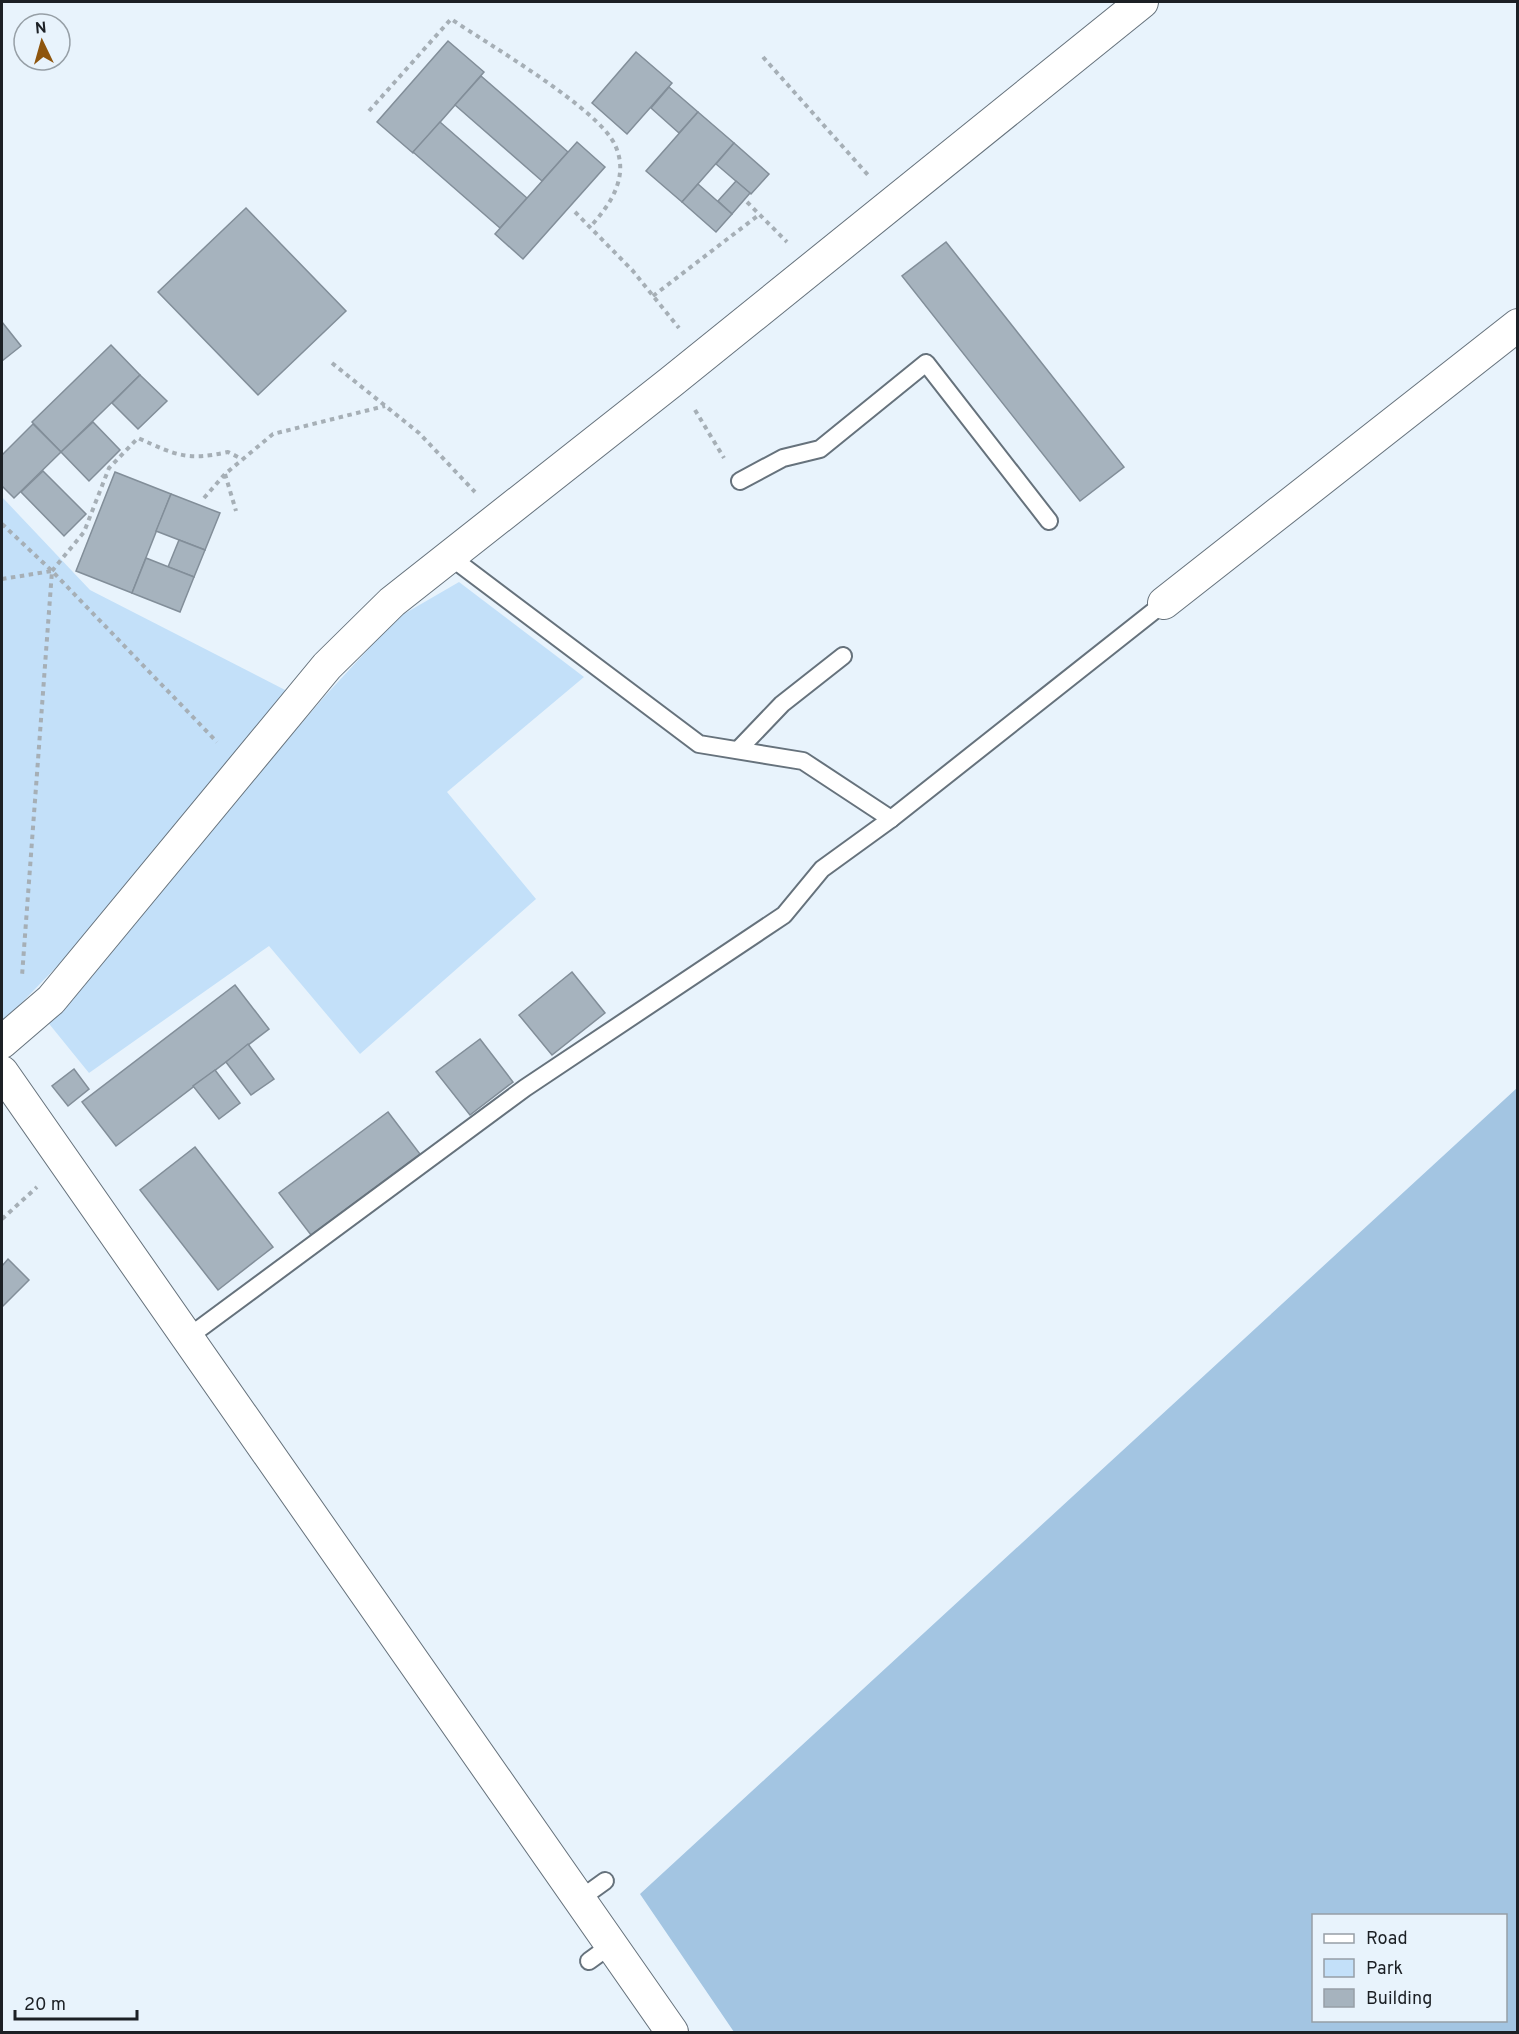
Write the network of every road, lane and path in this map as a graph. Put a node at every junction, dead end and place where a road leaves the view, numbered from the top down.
1 (1142, 2) edge
2 (763, 57) dead end
3 (369, 111) dead end
4 (747, 202) dead end
5 (891, 204) junction
6 (575, 212) dead end
7 (759, 214) junction
8 (590, 227) junction
9 (812, 269) junction
10 (653, 296) junction
11 (1518, 325) edge
12 (702, 357) junction
13 (332, 363) dead end
14 (386, 406) junction
15 (699, 419) dead end
16 (242, 459) junction
17 (225, 474) junction
18 (740, 481) joint
19 (204, 498) dead end
20 (236, 511) dead end
21 (499, 519) junction
22 (1049, 521) dead end
23 (2, 524) edge
24 (452, 558) junction
25 (51, 571) junction
26 (2, 579) edge
27 (1164, 603) joint
28 (843, 656) dead end
29 (738, 750) junction
30 (242, 768) junction
31 (891, 819) junction
32 (10, 1035) edge
33 (4, 1080) edge
34 (64, 1162) junction
35 (2, 1219) edge
36 (187, 1338) junction
37 (605, 1881) dead end
38 (579, 1899) junction
39 (672, 2032) edge

1 - 5 street
2 - 5 path
3 - 8 path
4 - 7 path
5 - 9 street
6 - 8 path
7 - 9 path
7 - 10 path
8 - 10 path
9 - 12 street
10 - 12 path
11 - 27 street
12 - 21 street
13 - 14 path
14 - 16 path
14 - 21 path
15 - 18 path
16 - 17 path
16 - 25 path
17 - 19 path
17 - 20 path
18 - 22 lane
21 - 24 street
23 - 25 path
24 - 29 lane
24 - 30 street
25 - 26 path
25 - 30 path
25 - 32 path
27 - 31 lane
28 - 29 lane
29 - 31 lane
30 - 32 street
31 - 36 lane
33 - 34 street
34 - 35 path
34 - 36 street
36 - 38 street
37 - 38 lane
38 - 39 street

